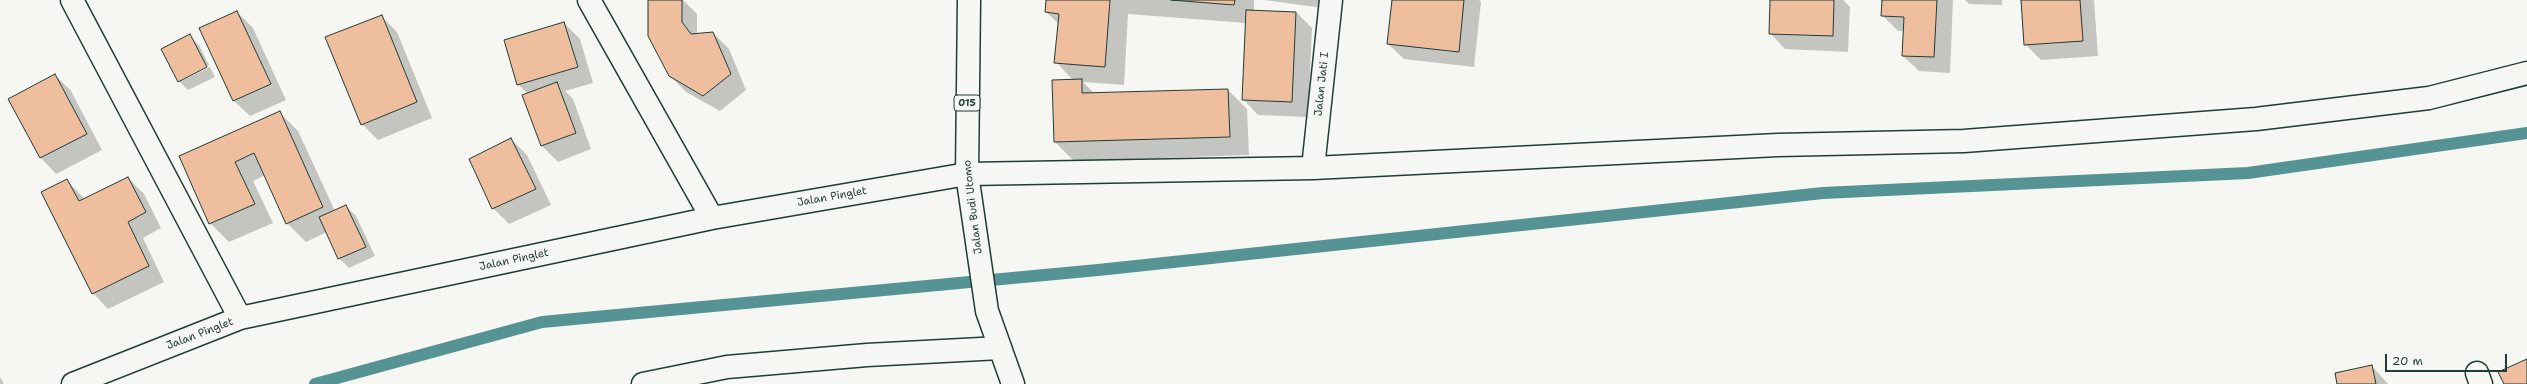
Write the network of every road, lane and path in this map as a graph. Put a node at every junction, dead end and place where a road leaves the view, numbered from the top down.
1 (72, 0) edge
2 (589, 0) edge
3 (969, 0) edge
4 (1331, 0) edge
5 (2527, 73) edge
6 (1313, 168) junction
7 (967, 174) junction
8 (712, 218) junction
9 (240, 318) junction
10 (1000, 348) junction
11 (73, 384) edge
12 (643, 384) edge
13 (1013, 384) edge

1 - 9 street
2 - 8 street
3 - 7 street, Jalan Budi Utomo / 015
4 - 6 street, Jalan Jati I
5 - 6 street, Jalan Pinglet
6 - 7 street, Jalan Pinglet
7 - 8 street, Jalan Pinglet
7 - 10 street, Jalan Budi Utomo / 015
8 - 9 street, Jalan Pinglet
9 - 11 street, Jalan Pinglet
10 - 12 street
10 - 13 street, Jalan Budi Utomo / 015

